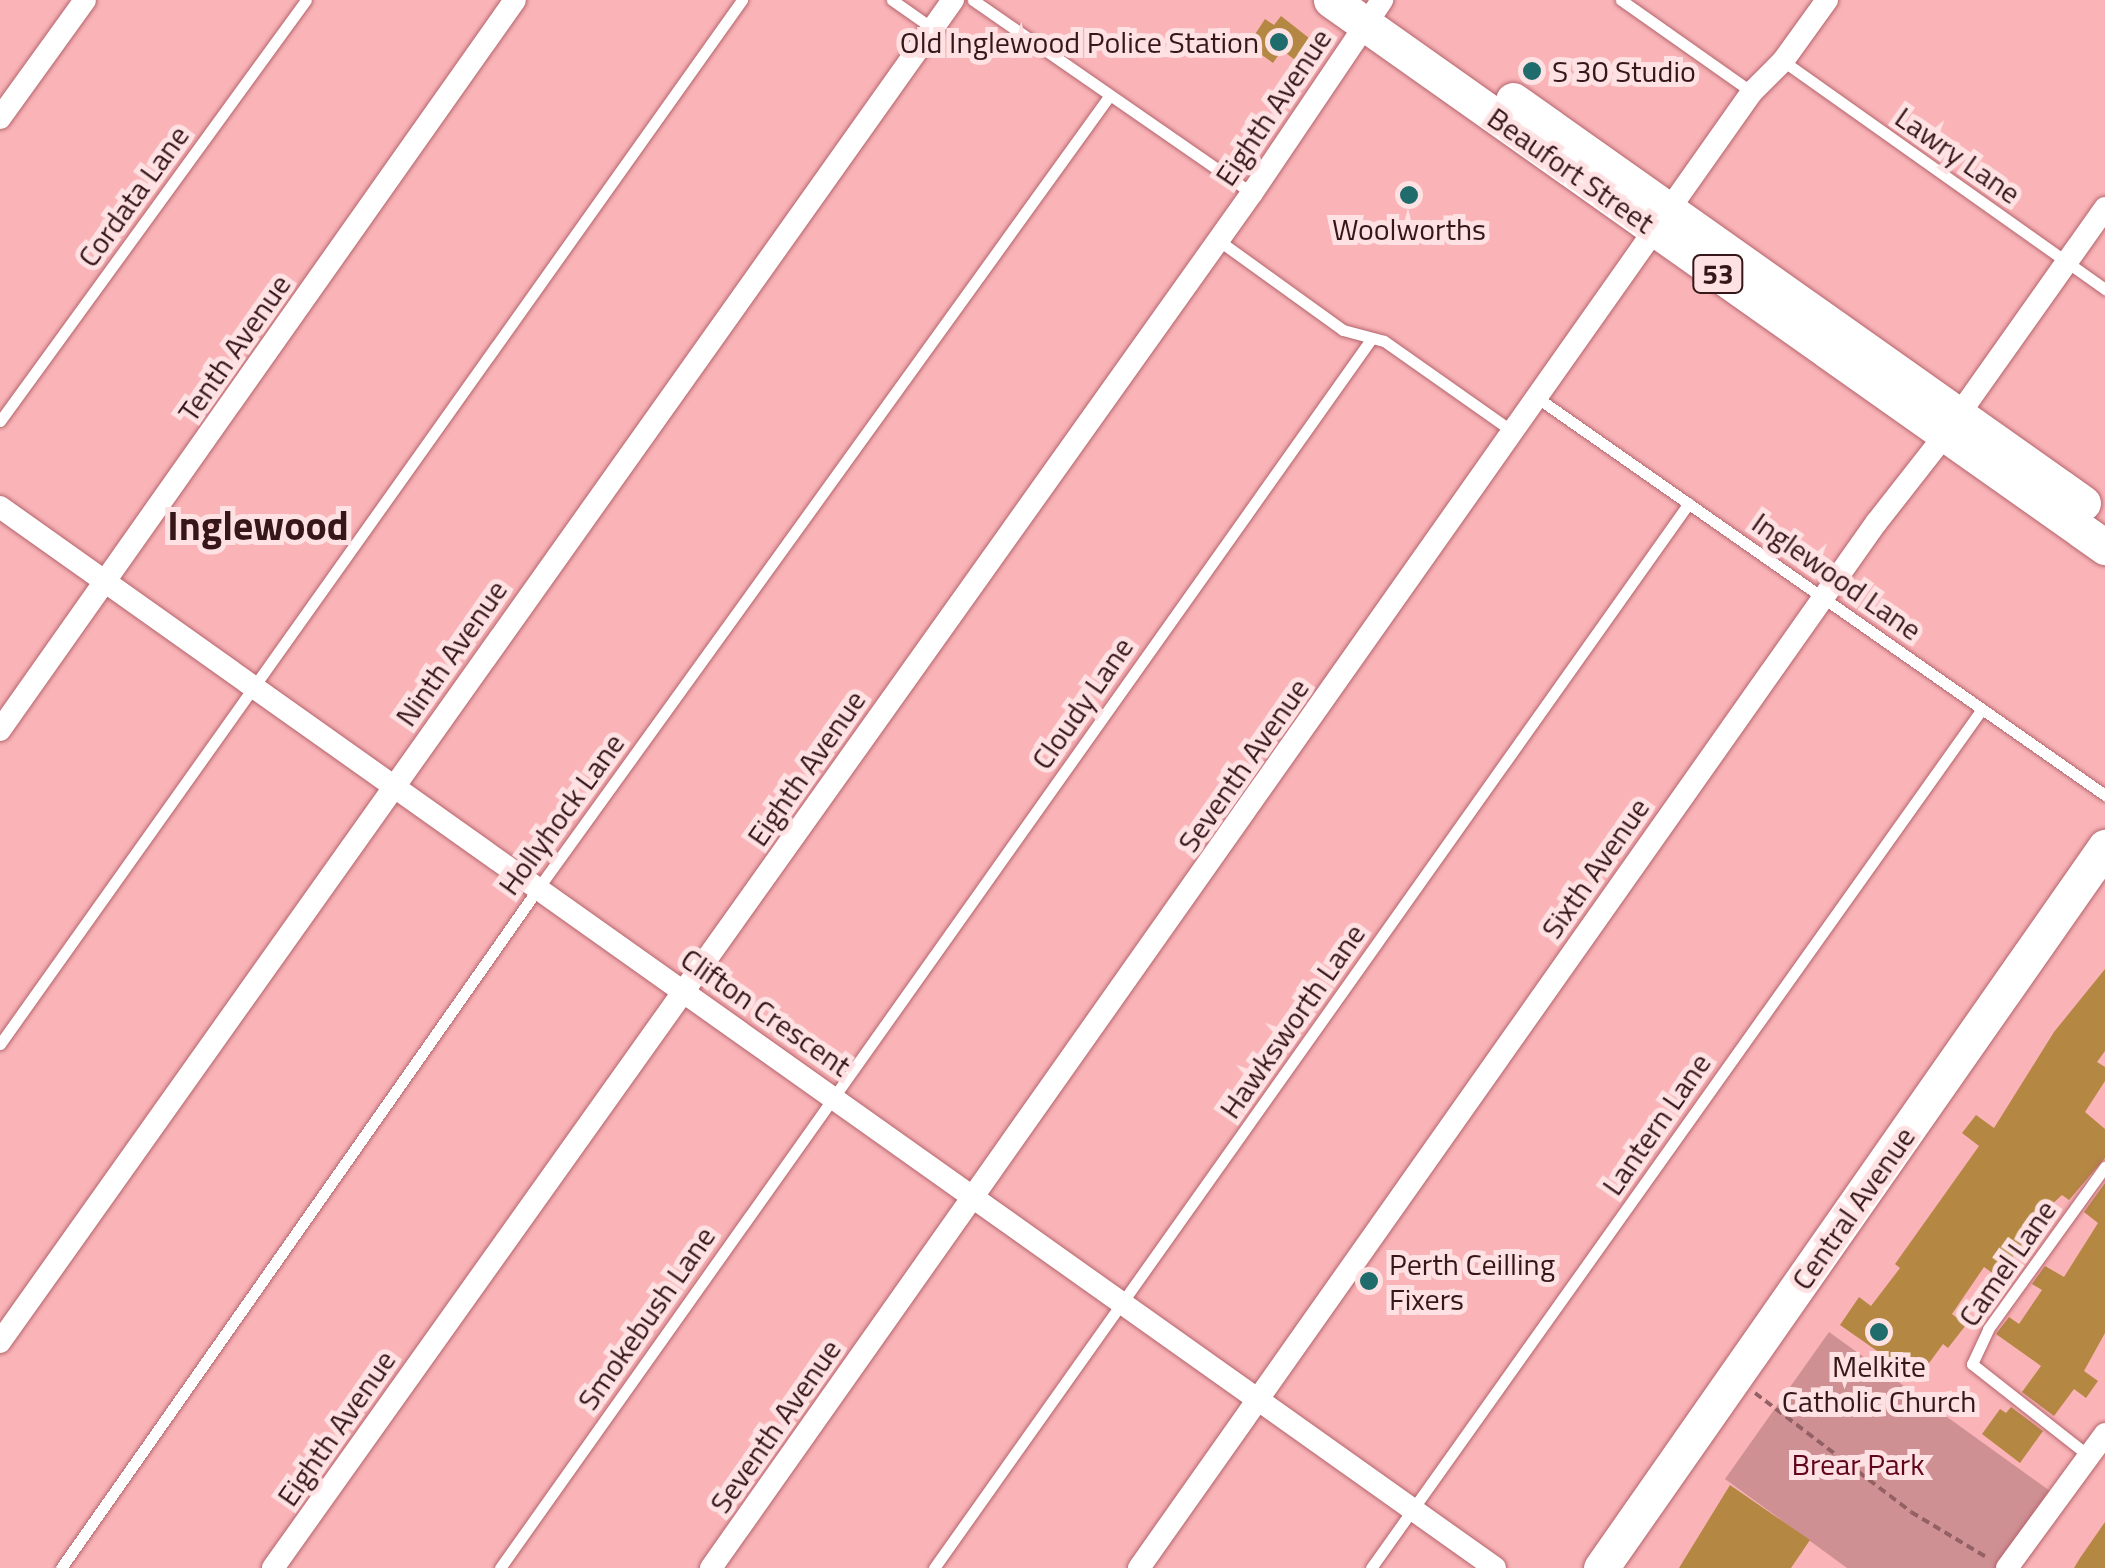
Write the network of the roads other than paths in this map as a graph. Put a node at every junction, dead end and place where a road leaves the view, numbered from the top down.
1 (84, 0) edge
2 (306, 0) edge
3 (515, 0) edge
4 (742, 0) edge
5 (892, 0) edge
6 (953, 0) edge
7 (973, 0) edge
8 (1332, 0) edge
9 (1621, 0) edge
10 (1827, 0) edge
11 (1373, 8) edge
12 (932, 28) junction
13 (1783, 61) junction
14 (1752, 92) junction
15 (1110, 96) junction
16 (0, 118) edge
17 (1252, 193) junction
18 (2105, 208) edge
19 (1663, 218) junction
20 (1218, 240) junction
21 (2065, 262) junction
22 (2105, 289) edge
23 (1372, 339) junction
24 (1539, 400) junction
25 (0, 421) edge
26 (1952, 424) junction
27 (1515, 433) junction
28 (1689, 503) junction
29 (0, 507) edge
30 (2105, 520) edge
31 (2105, 548) edge
32 (105, 584) junction
33 (1825, 596) junction
34 (253, 688) junction
35 (1982, 709) junction
36 (0, 730) edge
37 (394, 785) junction
38 (2105, 795) edge
39 (2105, 848) edge
40 (538, 887) junction
41 (684, 991) junction
42 (0, 1044) edge
43 (834, 1097) junction
44 (2105, 1167) edge
45 (974, 1196) junction
46 (1123, 1302) junction
47 (0, 1342) edge
48 (1257, 1398) junction
49 (2105, 1434) edge
50 (2089, 1456) junction
51 (1413, 1509) junction
52 (1998, 1563) edge
53 (61, 1568) edge
54 (273, 1568) edge
55 (500, 1568) edge
56 (711, 1568) edge
57 (934, 1568) edge
58 (1139, 1568) edge
59 (1372, 1568) edge
60 (1495, 1568) edge
61 (1601, 1568) edge

1 - 16 street
2 - 25 lane, Cordata Lane
3 - 32 street, Tenth Avenue
4 - 34 lane
5 - 12 lane
6 - 12 street, Ninth Avenue
7 - 15 lane
8 - 11 main road, Beaufort Street / 53
9 - 14 lane
10 - 13 street, Seventh Avenue
11 - 17 street, Eighth Avenue
11 - 19 main road, Beaufort Street / 53
12 - 37 street, Ninth Avenue
13 - 14 street, Seventh Avenue
13 - 21 lane, Lawry Lane
14 - 19 street, Seventh Avenue
15 - 17 lane
15 - 40 lane, Hollyhock Lane
17 - 20 street, Eighth Avenue
18 - 21 street, Sixth Avenue
19 - 24 street, Seventh Avenue
19 - 26 main road, Beaufort Street / 53
20 - 23 lane
20 - 41 street, Eighth Avenue
21 - 22 lane, Lawry Lane
21 - 26 street, Sixth Avenue
23 - 27 lane
23 - 43 lane, Cloudy Lane
24 - 27 street, Seventh Avenue
24 - 28 lane, Inglewood Lane
26 - 30 main road, Beaufort Street / 53
26 - 31 main road, Beaufort Street / 53
26 - 33 street, Sixth Avenue
27 - 45 street, Seventh Avenue
28 - 33 lane, Inglewood Lane
28 - 46 lane, Hawksworth Lane
29 - 32 street, Clifton Crescent
32 - 34 street, Clifton Crescent
32 - 36 street, Tenth Avenue
33 - 35 lane, Inglewood Lane
33 - 48 street, Sixth Avenue
34 - 37 street, Clifton Crescent
34 - 42 lane
35 - 38 lane, Inglewood Lane
35 - 51 lane, Lantern Lane
37 - 40 street, Clifton Crescent
37 - 47 street, Ninth Avenue
39 - 61 main road, Central Avenue
40 - 41 street, Clifton Crescent
40 - 53 lane, Hollyhock Lane
41 - 43 street, Clifton Crescent
41 - 54 street, Eighth Avenue
43 - 45 street, Clifton Crescent
43 - 55 lane, Smokebush Lane
44 - 50 lane, Camel Lane
45 - 46 street, Clifton Crescent
45 - 56 street, Seventh Avenue
46 - 48 street, Clifton Crescent
46 - 57 lane, Hawksworth Lane
48 - 51 street, Clifton Crescent
48 - 58 street, Sixth Avenue
49 - 50 street
50 - 52 street
51 - 59 lane, Lantern Lane
51 - 60 street, Clifton Crescent

